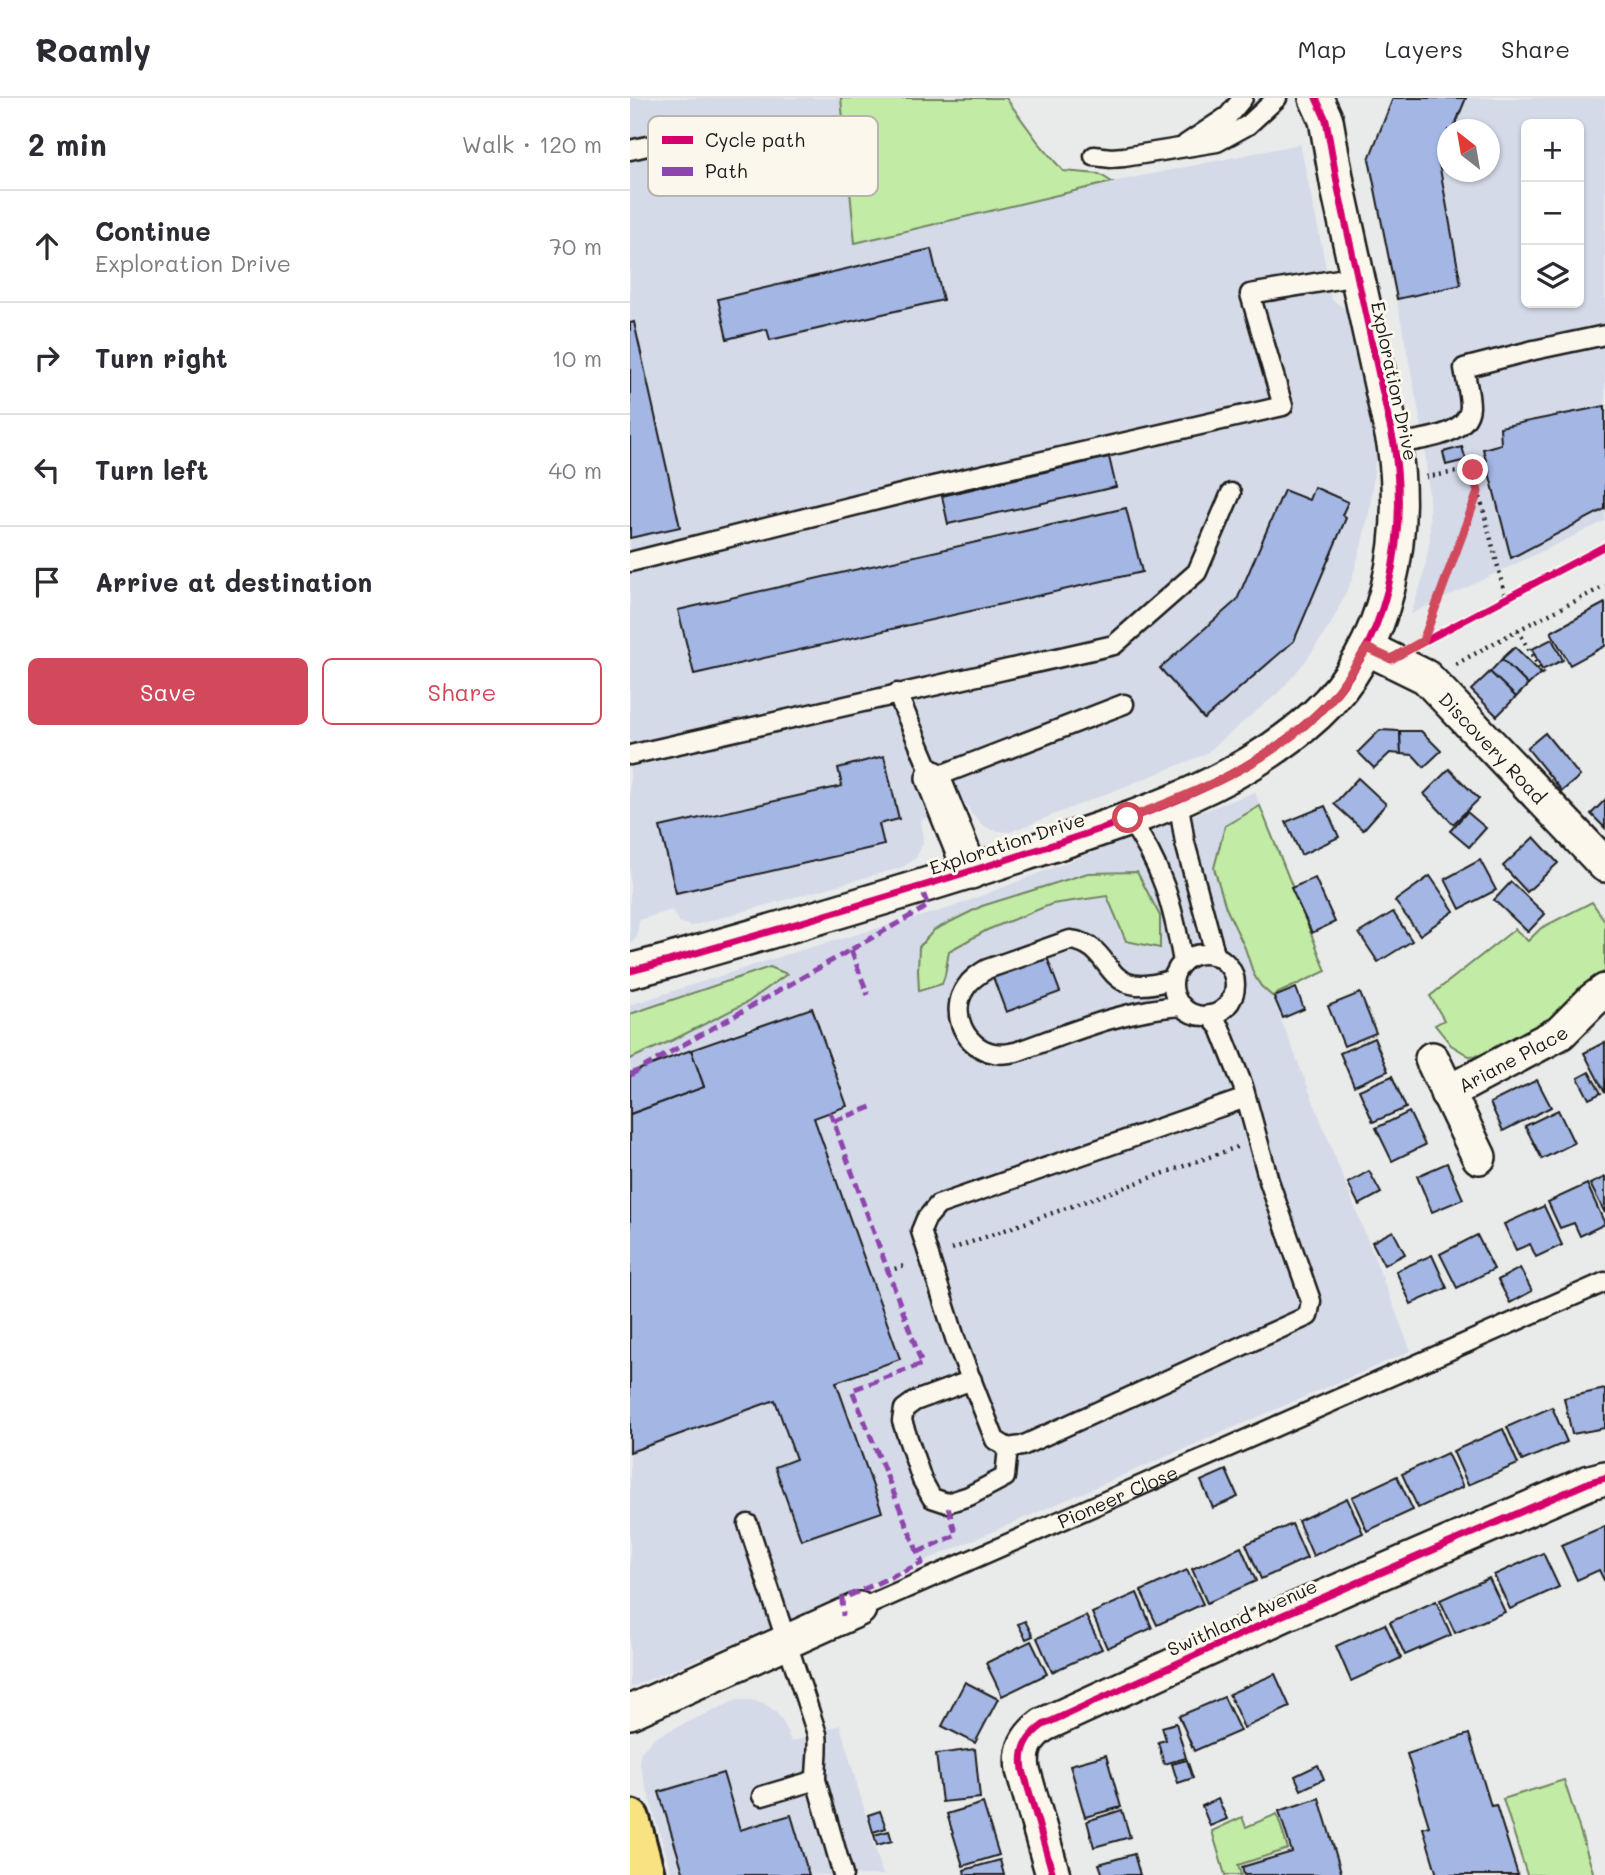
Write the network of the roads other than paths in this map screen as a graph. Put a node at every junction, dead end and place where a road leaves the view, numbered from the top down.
1 (1242, 98) edge
2 (1277, 98) edge
3 (1316, 98) edge
4 (648, 146) edge
5 (1182, 147) junction
6 (630, 150) edge
7 (1094, 156) dead end
8 (1356, 276) junction
9 (1605, 335) edge
10 (1394, 444) junction
11 (1231, 493) dead end
12 (630, 562) edge
13 (1379, 654) junction
14 (897, 693) junction
15 (1124, 704) dead end
16 (630, 755) edge
17 (933, 778) junction
18 (1178, 799) junction
19 (1128, 818) junction
20 (1605, 864) edge
21 (971, 872) junction
22 (1216, 957) junction
23 (1183, 962) junction
24 (630, 971) edge
25 (1173, 979) junction
26 (1605, 991) edge
27 (1182, 1006) junction
28 (1209, 1015) junction
29 (1432, 1059) dead end
30 (1447, 1093) junction
31 (1246, 1098) junction
32 (1479, 1157) dead end
33 (1605, 1282) edge
34 (972, 1380) junction
35 (1008, 1448) junction
36 (1605, 1478) edge
37 (748, 1524) dead end
38 (859, 1609) joint
39 (786, 1641) junction
40 (630, 1712) edge
41 (816, 1780) junction
42 (762, 1796) dead end
43 (630, 1819) edge
44 (645, 1875) edge
45 (843, 1875) edge
46 (1053, 1875) edge

1 - 5 lane
2 - 5 lane
3 - 8 street, Exploration Drive
4 - 6 lane
5 - 7 lane
8 - 10 street, Exploration Drive
8 - 12 lane
9 - 10 lane
10 - 13 street, Exploration Drive
11 - 14 lane
13 - 18 street, Exploration Drive
13 - 20 street, Discovery Road
14 - 16 lane
14 - 17 lane
15 - 17 lane
17 - 21 street
18 - 19 street, Exploration Drive
18 - 22 lane
19 - 21 street, Exploration Drive
19 - 23 lane
21 - 24 street, Exploration Drive
22 - 23 lane
22 - 28 lane
23 - 25 lane
25 - 27 lane
25 - 27 lane
26 - 30 street, Ariane Place
27 - 28 lane
28 - 31 lane
29 - 30 street, Ariane Place
30 - 32 street, Ariane Place
31 - 34 lane
31 - 35 lane
33 - 38 lane, Pioneer Close
34 - 35 lane
34 - 35 lane
36 - 46 street, Swithland Avenue
37 - 39 lane
38 - 39 street, Pioneer Close
39 - 40 street, Pioneer Close
39 - 41 lane
41 - 42 lane
41 - 45 lane
43 - 44 main road

